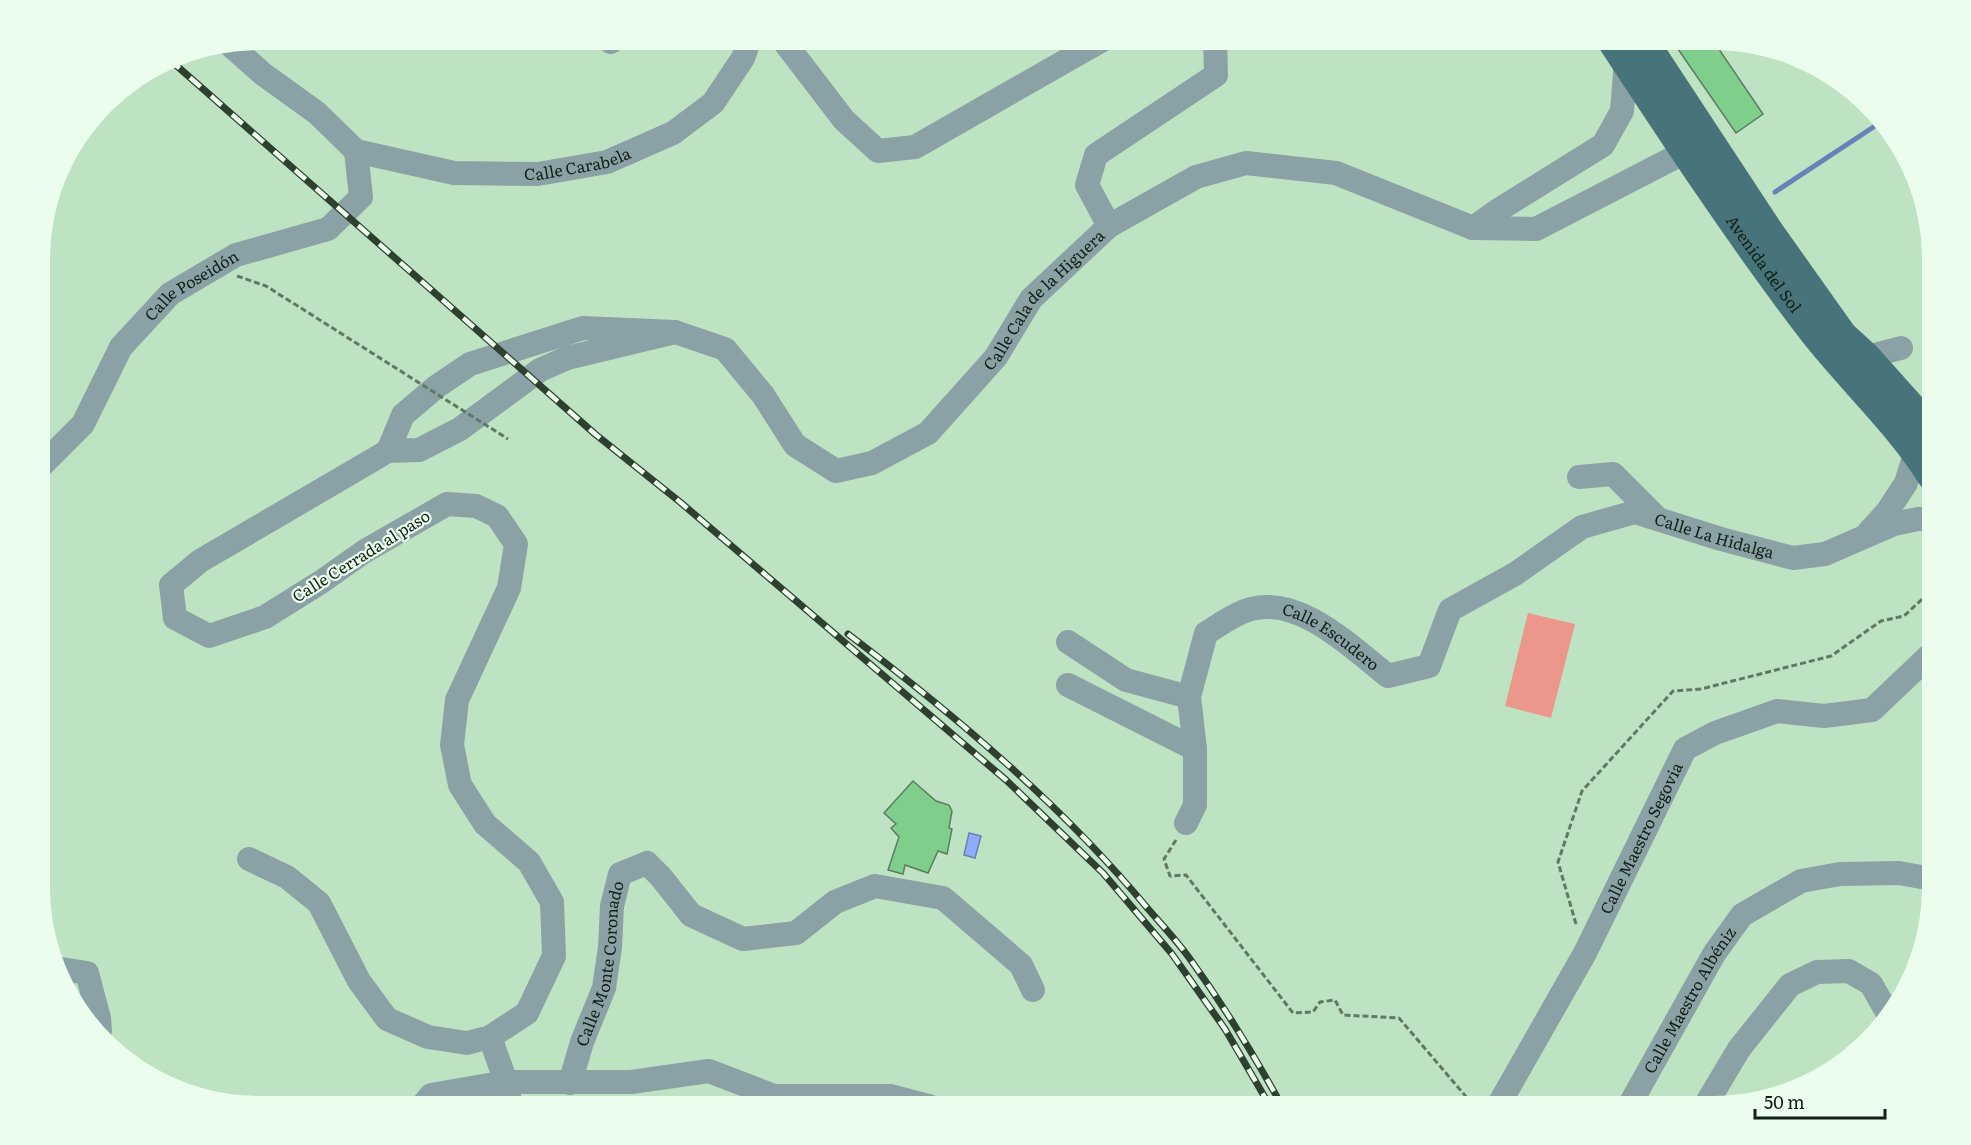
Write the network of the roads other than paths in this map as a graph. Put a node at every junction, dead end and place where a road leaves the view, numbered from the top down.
1 (746, 50) edge
2 (790, 50) edge
3 (1085, 50) edge
4 (1215, 50) edge
5 (1626, 50) edge
6 (1628, 50) edge
7 (1629, 50) edge
8 (237, 51) edge
9 (356, 151) junction
10 (1685, 152) junction
11 (1109, 226) junction
12 (1473, 228) junction
13 (675, 332) junction
14 (1901, 348) dead end
15 (1866, 357) junction
16 (1921, 445) edge
17 (1921, 448) edge
18 (388, 451) junction
19 (50, 457) edge
20 (1921, 460) edge
21 (1580, 477) dead end
22 (1921, 519) edge
23 (1659, 520) junction
24 (1863, 538) junction
25 (1068, 642) dead end
26 (1921, 663) edge
27 (1068, 685) dead end
28 (1189, 697) junction
29 (1195, 748) junction
30 (1186, 823) road end
31 (249, 859) dead end
32 (1921, 877) edge
33 (67, 970) edge
34 (1033, 990) dead end
35 (1883, 1006) edge
36 (99, 1022) edge
37 (490, 1037) junction
38 (506, 1082) junction
39 (570, 1083) junction
40 (1504, 1095) edge
41 (1635, 1095) edge
42 (1712, 1095) edge
43 (430, 1096) edge
44 (499, 1096) edge
45 (509, 1096) edge
46 (773, 1096) edge

1 - 9 street, Calle Carabela
2 - 3 street
4 - 11 street, Calle Cala de la Higuera
5 - 12 street
6 - 10 main road, Avenida del Sol
7 - 15 main road, Avenida del Sol
8 - 9 street
9 - 19 street, Calle Poseidón
10 - 12 street
10 - 17 main road, Avenida del Sol
11 - 12 street
11 - 13 street, Calle Cala de la Higuera
13 - 18 street, Calle Cerrada al paso
13 - 18 street
14 - 15 street
15 - 16 main road, Avenida del Sol
18 - 37 street, Calle Cerrada al paso
20 - 24 street, Calle La Hidalga
21 - 23 street, Calle La Hidalga
22 - 24 street, Calle La Hidalga
23 - 24 street, Calle La Hidalga
23 - 28 street, Calle Escudero
25 - 28 street
26 - 40 street, Calle Maestro Segovia
27 - 29 street
28 - 29 street, Calle Escudero
29 - 30 street, Calle Escudero
31 - 37 street
32 - 41 street, Calle Maestro Albéniz
33 - 36 street
34 - 39 street, Calle Monte Coronado
35 - 42 street
37 - 38 street
38 - 39 street
38 - 43 street
38 - 44 street
38 - 45 street
39 - 46 street

